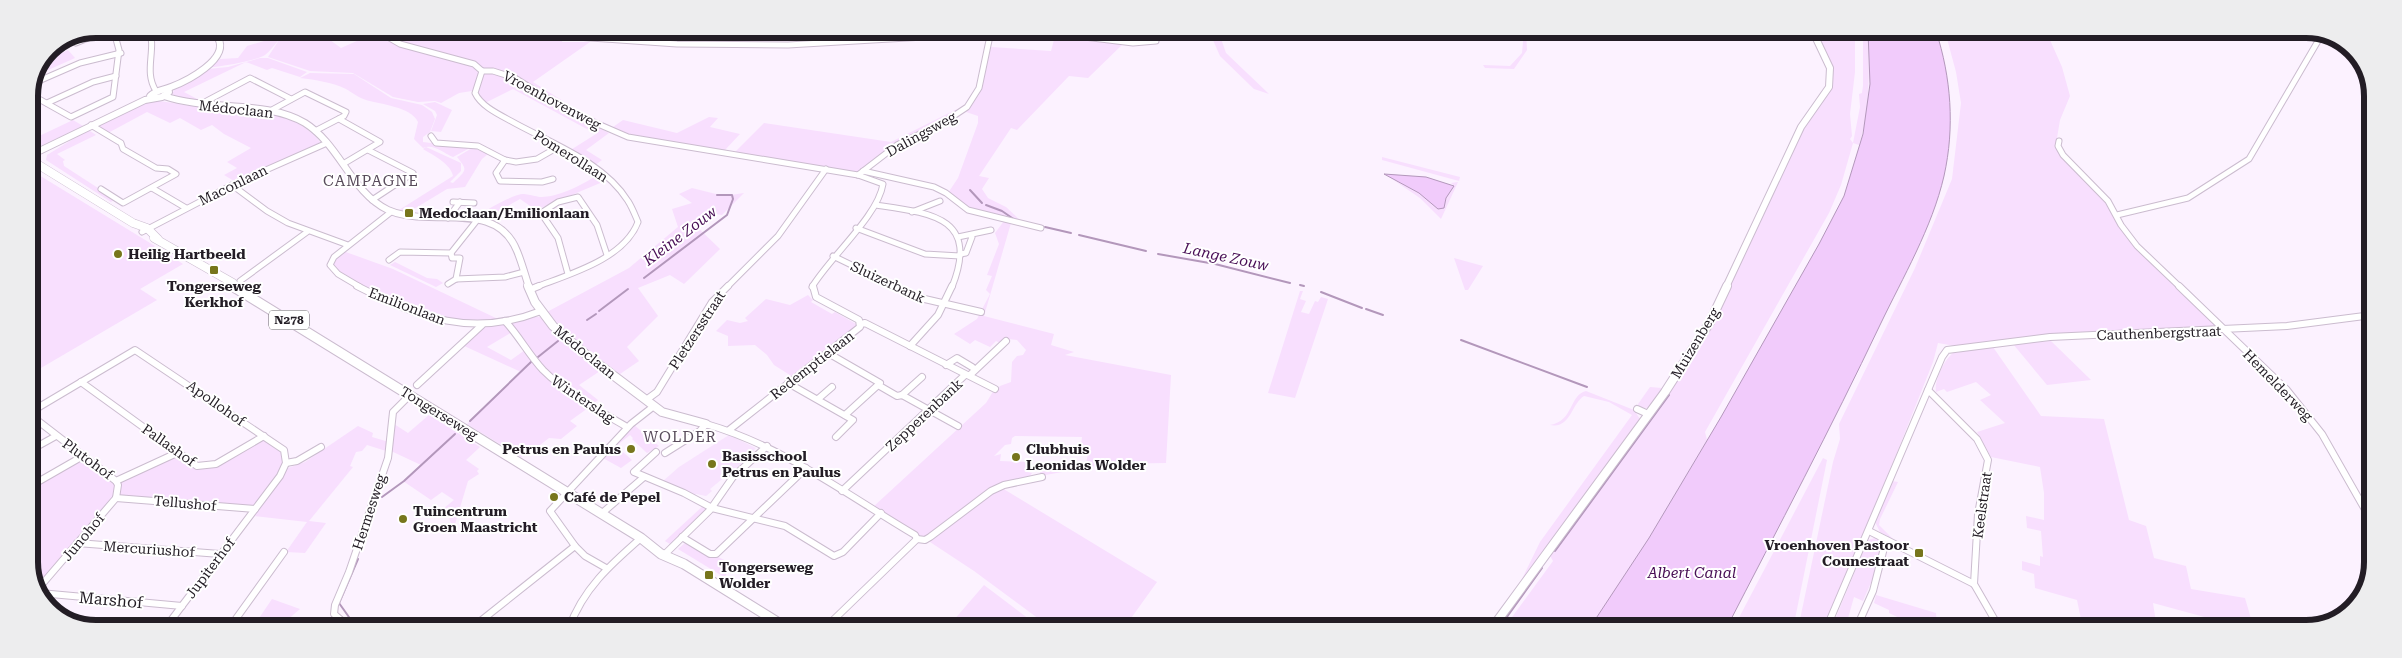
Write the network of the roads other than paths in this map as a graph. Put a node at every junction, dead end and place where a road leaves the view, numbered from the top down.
1 (115, 38) edge
2 (153, 38) edge
3 (219, 38) edge
4 (390, 38) edge
5 (591, 38) edge
6 (882, 38) edge
7 (990, 38) edge
8 (1092, 38) edge
9 (1816, 38) edge
10 (85, 39) edge
11 (2320, 39) edge
12 (1156, 42) dead end
13 (76, 43) dead end
14 (121, 53) junction
15 (482, 71) junction
16 (116, 76) junction
17 (40, 80) edge
18 (168, 89) junction
19 (156, 90) junction
20 (164, 96) junction
21 (38, 98) edge
22 (151, 98) junction
23 (291, 99) junction
24 (47, 103) junction
25 (201, 104) junction
26 (270, 111) junction
27 (339, 119) junction
28 (91, 126) junction
29 (315, 131) junction
30 (430, 136) dead end
31 (2059, 141) dead end
32 (327, 143) junction
33 (558, 146) junction
34 (368, 150) junction
35 (38, 153) edge
36 (505, 160) junction
37 (38, 164) edge
38 (343, 164) junction
39 (826, 169) junction
40 (860, 173) junction
41 (553, 179) dead end
42 (232, 185) junction
43 (152, 188) junction
44 (101, 189) dead end
45 (372, 200) junction
46 (940, 201) dead end
47 (452, 202) dead end
48 (460, 202) junction
49 (474, 203) dead end
50 (876, 205) junction
51 (186, 208) junction
52 (391, 212) junction
53 (912, 212) junction
54 (2117, 215) junction
55 (448, 218) junction
56 (478, 219) junction
57 (856, 228) junction
58 (1041, 228) dead end
59 (991, 230) dead end
60 (145, 231) junction
61 (307, 232) junction
62 (970, 235) junction
63 (958, 237) junction
64 (158, 239) joint
65 (348, 245) junction
66 (451, 254) junction
67 (607, 255) junction
68 (960, 255) junction
69 (833, 256) junction
70 (389, 260) dead end
71 (524, 272) junction
72 (568, 274) junction
73 (456, 279) junction
74 (228, 282) joint
75 (239, 284) junction
76 (448, 284) dead end
77 (529, 290) junction
78 (944, 304) junction
79 (541, 311) junction
80 (981, 312) dead end
81 (2364, 317) edge
82 (505, 321) junction
83 (861, 324) junction
84 (482, 325) junction
85 (2225, 330) junction
86 (1006, 340) dead end
87 (910, 346) junction
88 (828, 353) junction
89 (946, 365) junction
90 (972, 367) dead end
91 (966, 375) junction
92 (922, 377) dead end
93 (81, 382) junction
94 (788, 383) junction
95 (417, 385) dead end
96 (878, 385) junction
97 (832, 387) dead end
98 (995, 389) dead end
99 (1928, 390) junction
100 (410, 395) junction
101 (902, 395) junction
102 (818, 399) junction
103 (646, 400) junction
104 (654, 406) junction
105 (38, 408) edge
106 (1637, 409) dead end
107 (929, 410) junction
108 (1648, 414) junction
109 (845, 415) junction
110 (38, 421) edge
111 (706, 424) junction
112 (958, 426) dead end
113 (627, 427) junction
114 (729, 430) junction
115 (56, 436) junction
116 (264, 436) junction
117 (836, 437) dead end
118 (38, 446) edge
119 (767, 446) junction
120 (321, 447) dead end
121 (179, 452) junction
122 (656, 452) dead end
123 (665, 453) dead end
124 (83, 456) junction
125 (286, 463) junction
126 (806, 468) junction
127 (641, 476) junction
128 (1042, 477) dead end
129 (116, 481) junction
130 (38, 482) edge
131 (842, 491) junction
132 (566, 492) junction
133 (116, 498) junction
134 (255, 508) junction
135 (712, 508) junction
136 (2364, 508) edge
137 (601, 514) junction
138 (881, 514) junction
139 (754, 518) junction
140 (1869, 531) junction
141 (682, 537) junction
142 (641, 538) junction
143 (916, 539) junction
144 (1886, 540) junction
145 (78, 543) junction
146 (575, 546) junction
147 (284, 552) dead end
148 (666, 553) junction
149 (220, 554) junction
150 (684, 564) joint
151 (606, 568) junction
152 (1974, 584) junction
153 (42, 585) edge
154 (46, 594) edge
155 (182, 606) junction
156 (171, 620) edge
157 (235, 620) edge
158 (341, 620) edge
159 (482, 620) edge
160 (572, 620) edge
161 (774, 620) edge
162 (833, 620) edge
163 (1498, 620) edge
164 (1830, 620) edge
165 (1860, 620) edge
166 (1995, 620) edge

1 - 14 street
2 - 19 street
3 - 18 street
4 - 15 street, Vroenhovenweg
5 - 6 street
7 - 40 street, Dalingsweg
8 - 12 street
9 - 108 street, Muizenberg
10 - 13 street
11 - 54 street
14 - 16 street
14 - 17 street
15 - 33 street, Pomerollaan
15 - 39 street, Vroenhovenweg
16 - 24 street
16 - 24 street
18 - 19 street
18 - 20 street
19 - 22 street
20 - 22 street
20 - 25 street, Médoclaan
21 - 24 street
22 - 28 street
23 - 25 street
23 - 26 street
23 - 27 street
25 - 26 street, Médoclaan
26 - 29 street, Médoclaan
27 - 29 street
27 - 34 street
28 - 35 street
28 - 43 street
29 - 32 street, Médoclaan
30 - 36 street
31 - 54 street, Hemelderweg
32 - 38 street, Médoclaan
32 - 42 street, Maconlaan
33 - 36 street
33 - 67 street, Pomerollaan
34 - 38 street
34 - 45 street
36 - 41 street
37 - 60 main road, Tongerseweg / N278
38 - 45 street, Médoclaan
39 - 40 street, Redemptielaan
39 - 103 street, Pletzersstraat
40 - 50 street, Redemptielaan
40 - 58 street
42 - 51 street, Maconlaan
42 - 61 street
43 - 44 street
43 - 51 street
45 - 52 street, Médoclaan
46 - 53 street
47 - 48 street
48 - 49 street
48 - 55 street
50 - 53 street
50 - 57 street, Redemptielaan
51 - 60 street, Maconlaan
52 - 55 street, Médoclaan
52 - 65 street, Emilionlaan
53 - 63 street
54 - 85 street, Hemelderweg
55 - 56 street, Médoclaan
56 - 66 street
56 - 71 street, Médoclaan
57 - 68 street
57 - 69 street, Redemptielaan
59 - 62 street
60 - 64 main road, Tongerseweg / N278
61 - 65 street
61 - 75 street
62 - 63 street
62 - 68 street
63 - 68 street
64 - 74 main road, Tongerseweg / N278
65 - 84 street, Emilionlaan
66 - 70 street
66 - 73 street
67 - 72 street, Pomerollaan
67 - 72 street
68 - 78 street
69 - 78 street, Sluizerbank
69 - 83 street, Redemptielaan
71 - 73 street
71 - 77 street, Médoclaan
72 - 77 street, Pomerollaan
73 - 76 street
74 - 75 main road, Tongerseweg / N278
75 - 100 main road, Tongerseweg / N278
77 - 79 street, Médoclaan
78 - 80 street, Sluizerbank
78 - 87 street
79 - 82 street, Emilionlaan
79 - 103 street, Médoclaan
81 - 85 street, Cauthenbergstraat
82 - 84 street, Emilionlaan
82 - 113 street, Winterslag
83 - 87 street
83 - 88 street, Redemptielaan
84 - 95 street
85 - 99 street, Cauthenbergstraat
85 - 136 street, Hemelderweg
86 - 91 street, Zepperenbank
87 - 89 street
88 - 94 street, Redemptielaan
88 - 96 street
89 - 90 street
89 - 91 street
91 - 98 street
91 - 107 street, Zepperenbank
92 - 101 street
93 - 105 street
93 - 116 street, Apollohof
93 - 121 street, Pallashof
94 - 102 street
94 - 114 street, Redemptielaan
96 - 101 street
96 - 109 street
97 - 102 street
99 - 140 street
99 - 152 street, Keelstraat
100 - 132 main road, Tongerseweg / N278
100 - 158 street, Hermesweg
101 - 107 street
102 - 109 street
103 - 104 street, Médoclaan
104 - 111 street, Médoclaan
104 - 113 street
106 - 108 street
107 - 112 street
107 - 131 street, Zepperenbank
108 - 163 street, Muizenberg
109 - 117 street
110 - 115 street, Plutohof
111 - 114 street
111 - 123 street
113 - 132 street
114 - 119 street
115 - 118 street
115 - 124 street, Plutohof
116 - 121 street, Pallashof
116 - 125 street, Apollohof
119 - 126 street
119 - 135 street
120 - 125 street
121 - 129 street, Plutohof
122 - 127 street
124 - 129 street, Plutohof
124 - 130 street
125 - 134 street
126 - 131 street
126 - 139 street
127 - 135 street
127 - 137 street
128 - 143 street
129 - 133 street
131 - 138 street
132 - 137 main road, Tongerseweg / N278
132 - 146 street
133 - 134 street, Tellushof
133 - 145 street, Junohof
134 - 149 street, Jupiterhof
135 - 139 street
135 - 141 street
137 - 142 main road, Tongerseweg / N278
138 - 139 street
138 - 143 street
139 - 141 street
140 - 144 street
140 - 164 street
141 - 148 street
142 - 148 main road, Tongerseweg / N278
142 - 151 street
143 - 162 street
144 - 152 street
144 - 165 street
145 - 149 street, Mercuriushof
145 - 153 street, Junohof
146 - 151 street
146 - 159 street
147 - 157 street
148 - 150 main road, Tongerseweg / N278
149 - 155 street, Jupiterhof
150 - 161 main road, Tongerseweg / N278
151 - 160 street
152 - 166 street
154 - 155 street, Marshof
155 - 156 street, Jupiterhof

